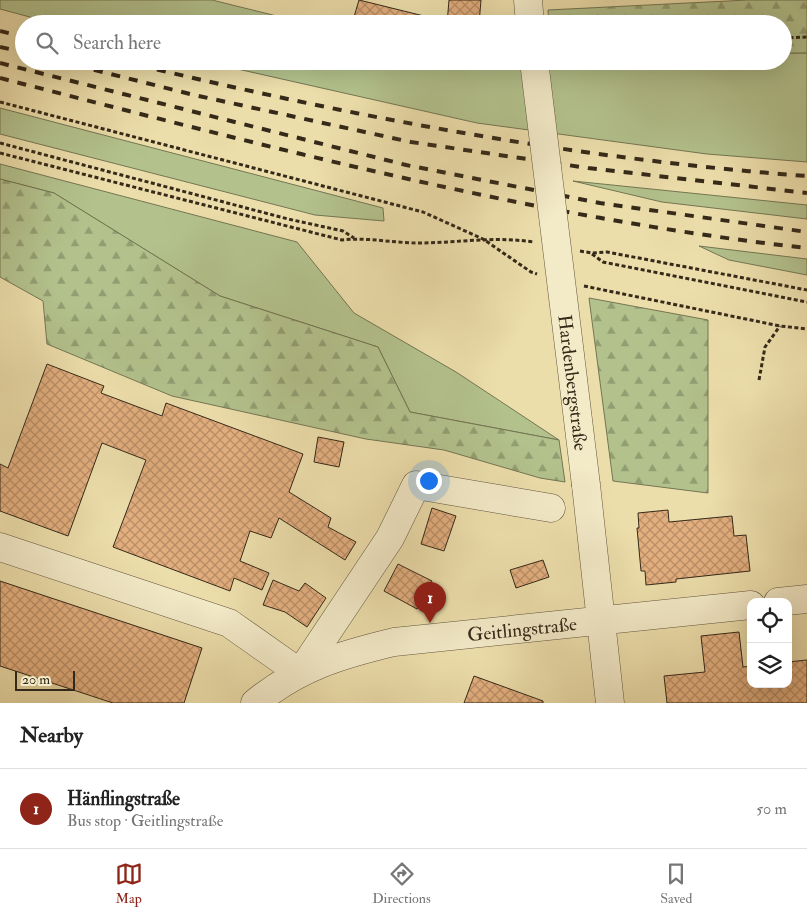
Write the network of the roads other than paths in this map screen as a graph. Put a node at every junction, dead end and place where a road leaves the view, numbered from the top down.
1 (528, 0) edge
2 (529, 15) edge
3 (535, 70) edge
4 (551, 508) dead end
5 (0, 547) edge
6 (807, 599) edge
7 (792, 601) edge
8 (747, 605) edge
9 (600, 621) junction
10 (300, 673) junction
11 (255, 703) edge
12 (610, 703) edge

1 - 2 street
3 - 9 street, Hardenbergstraße, bridge
4 - 10 street, Geitlingstraße
5 - 10 street
6 - 7 street
8 - 9 street, Geitlingstraße
9 - 10 street, Geitlingstraße
9 - 12 street, Hardenbergstraße
10 - 11 street, Geitlingstraße

